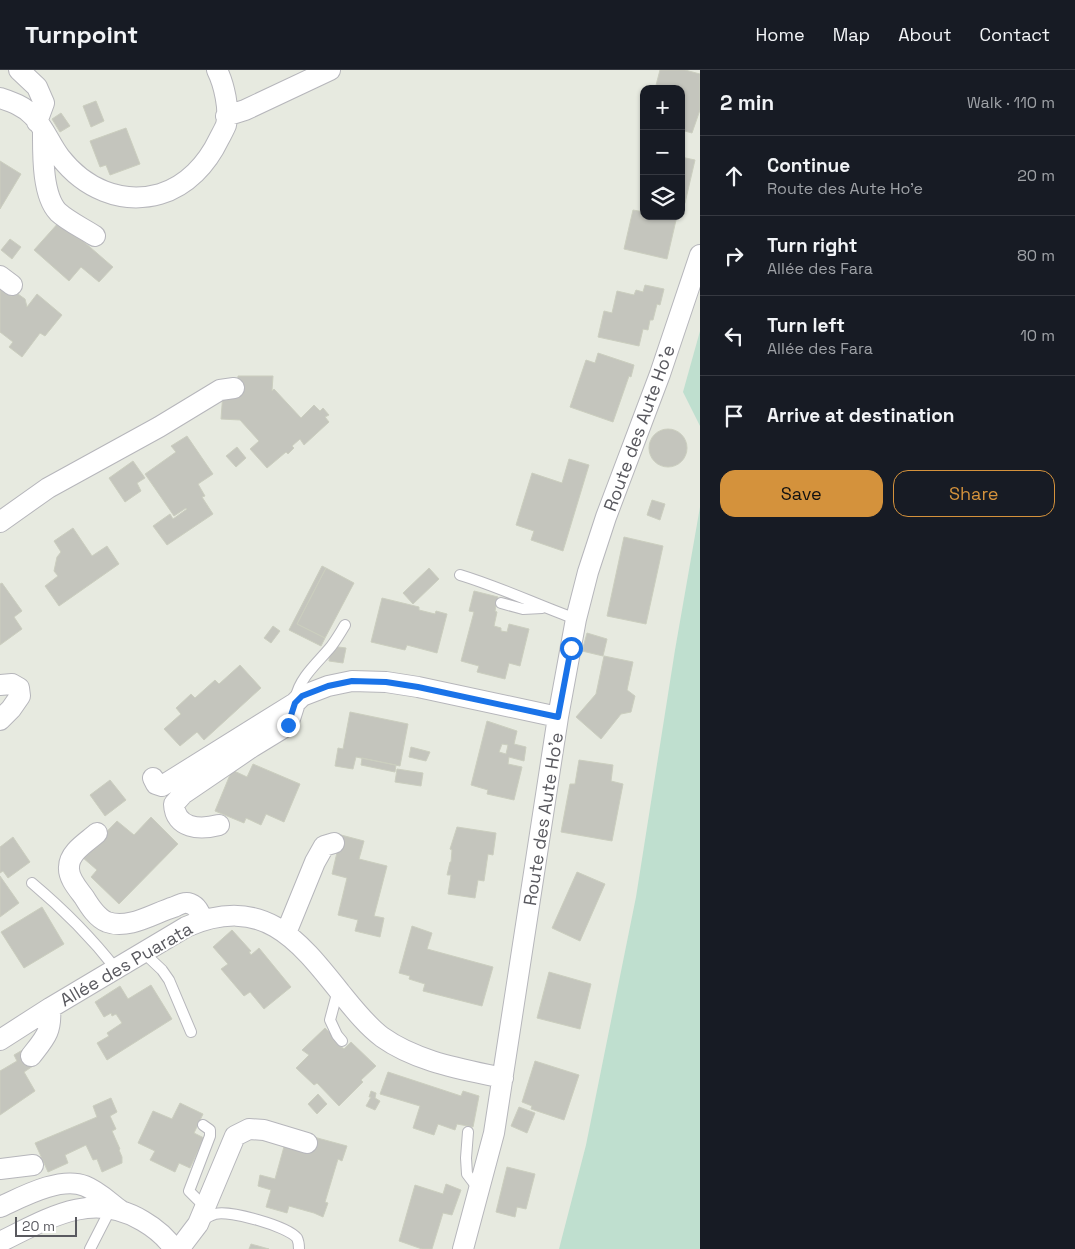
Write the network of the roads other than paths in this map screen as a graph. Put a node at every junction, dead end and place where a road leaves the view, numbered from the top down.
1 (19, 70) edge
2 (217, 70) edge
3 (330, 70) edge
4 (0, 98) edge
5 (226, 116) junction
6 (40, 127) junction
7 (95, 236) dead end
8 (700, 255) edge
9 (234, 388) dead end
10 (0, 522) edge
11 (460, 574) dead end
12 (501, 604) dead end
13 (546, 608) junction
14 (576, 619) junction
15 (345, 625) dead end
16 (0, 685) edge
17 (295, 703) junction
18 (558, 717) junction
19 (0, 720) edge
20 (154, 778) dead end
21 (219, 824) dead end
22 (97, 833) dead end
23 (334, 843) dead end
24 (32, 883) dead end
25 (202, 920) junction
26 (286, 933) junction
27 (143, 952) junction
28 (116, 969) junction
29 (338, 990) junction
30 (50, 1008) junction
31 (191, 1032) dead end
32 (0, 1040) edge
33 (342, 1041) dead end
34 (31, 1056) dead end
35 (503, 1078) junction
36 (203, 1125) dead end
37 (468, 1132) dead end
38 (307, 1144) dead end
39 (33, 1165) dead end
40 (0, 1169) edge
41 (479, 1190) junction
42 (0, 1207) edge
43 (116, 1210) junction
44 (201, 1216) junction
45 (0, 1242) edge
46 (90, 1249) edge
47 (174, 1249) edge
48 (179, 1249) edge
49 (299, 1249) edge
50 (463, 1249) edge

1 - 6 street
2 - 5 street
3 - 5 street
4 - 6 street
5 - 6 street
6 - 7 street
8 - 14 street, Route des Aute Ho'e
9 - 10 street
11 - 13 lane
12 - 13 lane
13 - 14 lane
14 - 18 street, Route des Aute Ho'e
15 - 17 lane
16 - 19 street
17 - 18 street
17 - 20 street
17 - 21 street
18 - 35 street, Route des Aute Ho'e
22 - 25 street
23 - 26 street
24 - 28 lane
25 - 26 street, Allée des Puarata
25 - 27 street, Allée des Puarata
26 - 29 street, Allée des Puarata
27 - 28 street, Allée des Puarata
27 - 31 lane
28 - 30 street, Allée des Puarata
29 - 33 lane
29 - 35 street, Allée des Puarata
30 - 32 street, Allée des Puarata
30 - 34 street
35 - 41 street, Route des Aute Ho'e
36 - 44 lane
37 - 41 lane
38 - 44 street
39 - 40 street
41 - 50 street, Route des Aute Ho'e
42 - 43 street
43 - 45 street
43 - 46 lane
43 - 47 street
44 - 48 street
44 - 49 lane

